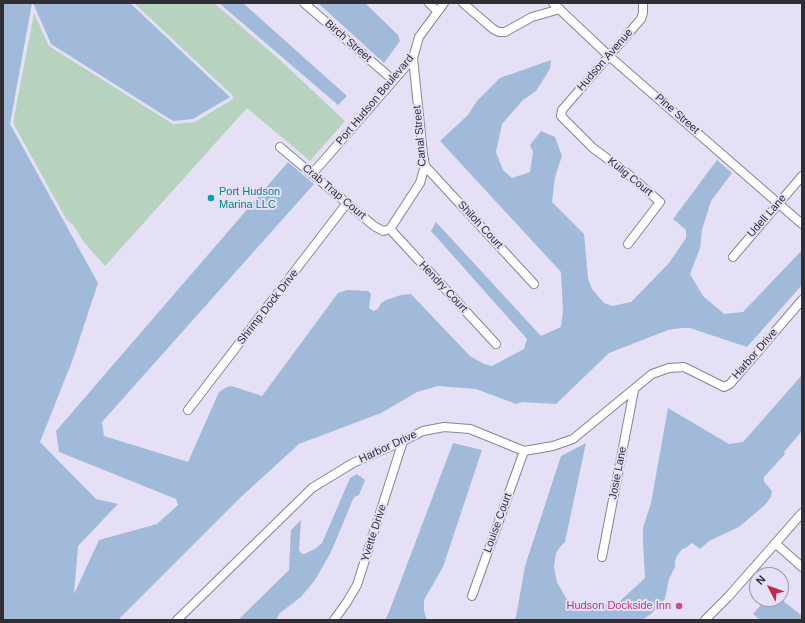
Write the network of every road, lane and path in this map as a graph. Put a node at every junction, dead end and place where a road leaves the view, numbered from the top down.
1 (304, 3) edge
2 (429, 3) edge
3 (444, 3) edge
4 (463, 3) edge
5 (553, 3) edge
6 (643, 3) edge
7 (560, 9) junction
8 (437, 11) junction
9 (610, 56) junction
10 (413, 58) junction
11 (393, 80) junction
12 (561, 116) joint
13 (280, 147) dead end
14 (425, 166) junction
15 (312, 174) junction
16 (802, 176) edge
17 (347, 203) junction
18 (778, 203) junction
19 (802, 224) edge
20 (390, 229) junction
21 (628, 244) dead end
22 (733, 257) dead end
23 (534, 284) dead end
24 (802, 300) edge
25 (496, 344) dead end
26 (634, 390) junction
27 (188, 410) dead end
28 (403, 441) junction
29 (524, 450) junction
30 (802, 513) edge
31 (775, 544) junction
32 (602, 557) dead end
33 (802, 567) edge
34 (472, 596) dead end
35 (177, 620) edge
36 (334, 620) edge
37 (705, 620) edge

1 - 11 street, Birch Street
2 - 8 street
3 - 8 street, Port Hudson Boulevard
4 - 7 street
5 - 7 street, Pine Street
6 - 9 street, Hudson Avenue
7 - 9 street, Pine Street
8 - 10 street, Port Hudson Boulevard
9 - 12 street, Hudson Avenue
9 - 18 street, Pine Street
10 - 11 street, Port Hudson Boulevard
10 - 14 street, Canal Street
11 - 15 street, Port Hudson Boulevard
12 - 21 street, Kulig Court
13 - 15 street, Crab Trap Court
14 - 20 street, Canal Street
14 - 23 street, Shiloh Court
15 - 17 street, Crab Trap Court
16 - 18 street, Udell Lane
17 - 20 street, Crab Trap Court
17 - 27 street, Shrimp Dock Drive
18 - 19 street, Pine Street
18 - 22 street, Udell Lane
20 - 25 street, Hendry Court
24 - 26 street, Harbor Drive
26 - 29 street, Harbor Drive
26 - 32 street, Josie Lane
28 - 29 street, Harbor Drive
28 - 35 street, Harbor Drive
28 - 36 street, Yvette Drive
29 - 34 street, Louise Court
30 - 31 street
31 - 33 street
31 - 37 street

